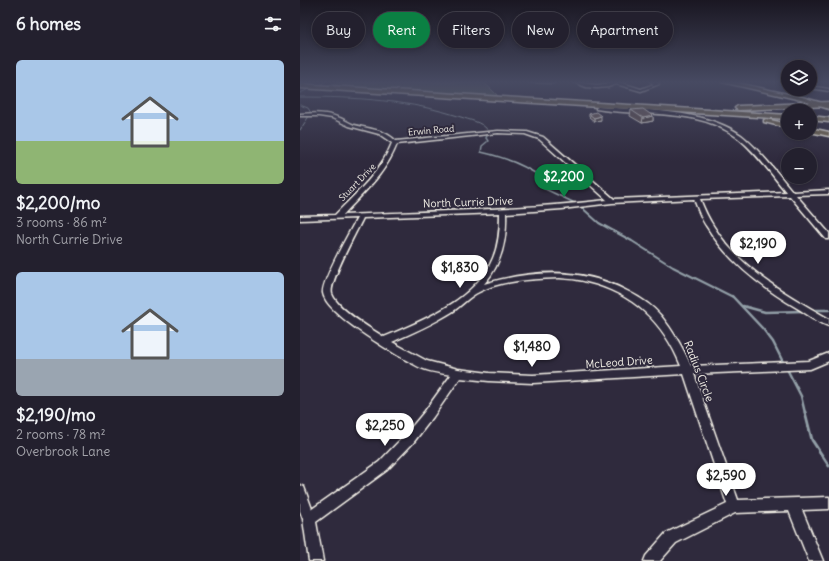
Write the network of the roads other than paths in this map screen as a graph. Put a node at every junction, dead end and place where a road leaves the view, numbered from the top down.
1 (600, 108) edge
2 (655, 108) edge
3 (697, 108) edge
4 (668, 109) junction
5 (781, 114) edge
6 (300, 115) edge
7 (817, 115) edge
8 (829, 116) edge
9 (781, 117) edge
10 (817, 119) edge
11 (829, 120) edge
12 (781, 125) edge
13 (817, 131) edge
14 (829, 134) edge
15 (395, 143) junction
16 (829, 192) edge
17 (792, 194) junction
18 (696, 197) junction
19 (612, 201) junction
20 (503, 210) junction
21 (361, 216) junction
22 (337, 217) junction
23 (300, 218) edge
24 (829, 237) edge
25 (478, 289) junction
26 (829, 323) edge
27 (384, 341) junction
28 (829, 357) edge
29 (687, 370) junction
30 (458, 372) junction
31 (300, 490) edge
32 (829, 503) edge
33 (793, 505) junction
34 (734, 507) junction
35 (309, 519) junction
36 (316, 561) edge
37 (651, 561) edge
38 (816, 561) edge

1 - 17 street
2 - 4 highway
3 - 5 highway
4 - 9 highway
4 - 12 highway
6 - 15 street
7 - 8 highway
10 - 11 highway
13 - 14 highway
15 - 19 street, Erwin Road
15 - 22 street, Stuart Drive
16 - 17 street, North Currie Drive
17 - 18 street, North Currie Drive
17 - 24 street
18 - 19 street, North Currie Drive
18 - 26 street
19 - 20 street, North Currie Drive
20 - 21 street, North Currie Drive
20 - 25 street
21 - 22 street, North Currie Drive
21 - 27 street, McLeod Drive
22 - 23 street, North Currie Drive
25 - 27 street
25 - 29 street, Radius Circle
27 - 30 street, McLeod Drive
28 - 29 street, McLeod Drive
29 - 30 street, McLeod Drive
29 - 34 street, Radius Circle
30 - 35 street
31 - 35 street
32 - 33 street
33 - 34 street
33 - 38 street
34 - 37 street
35 - 36 street

